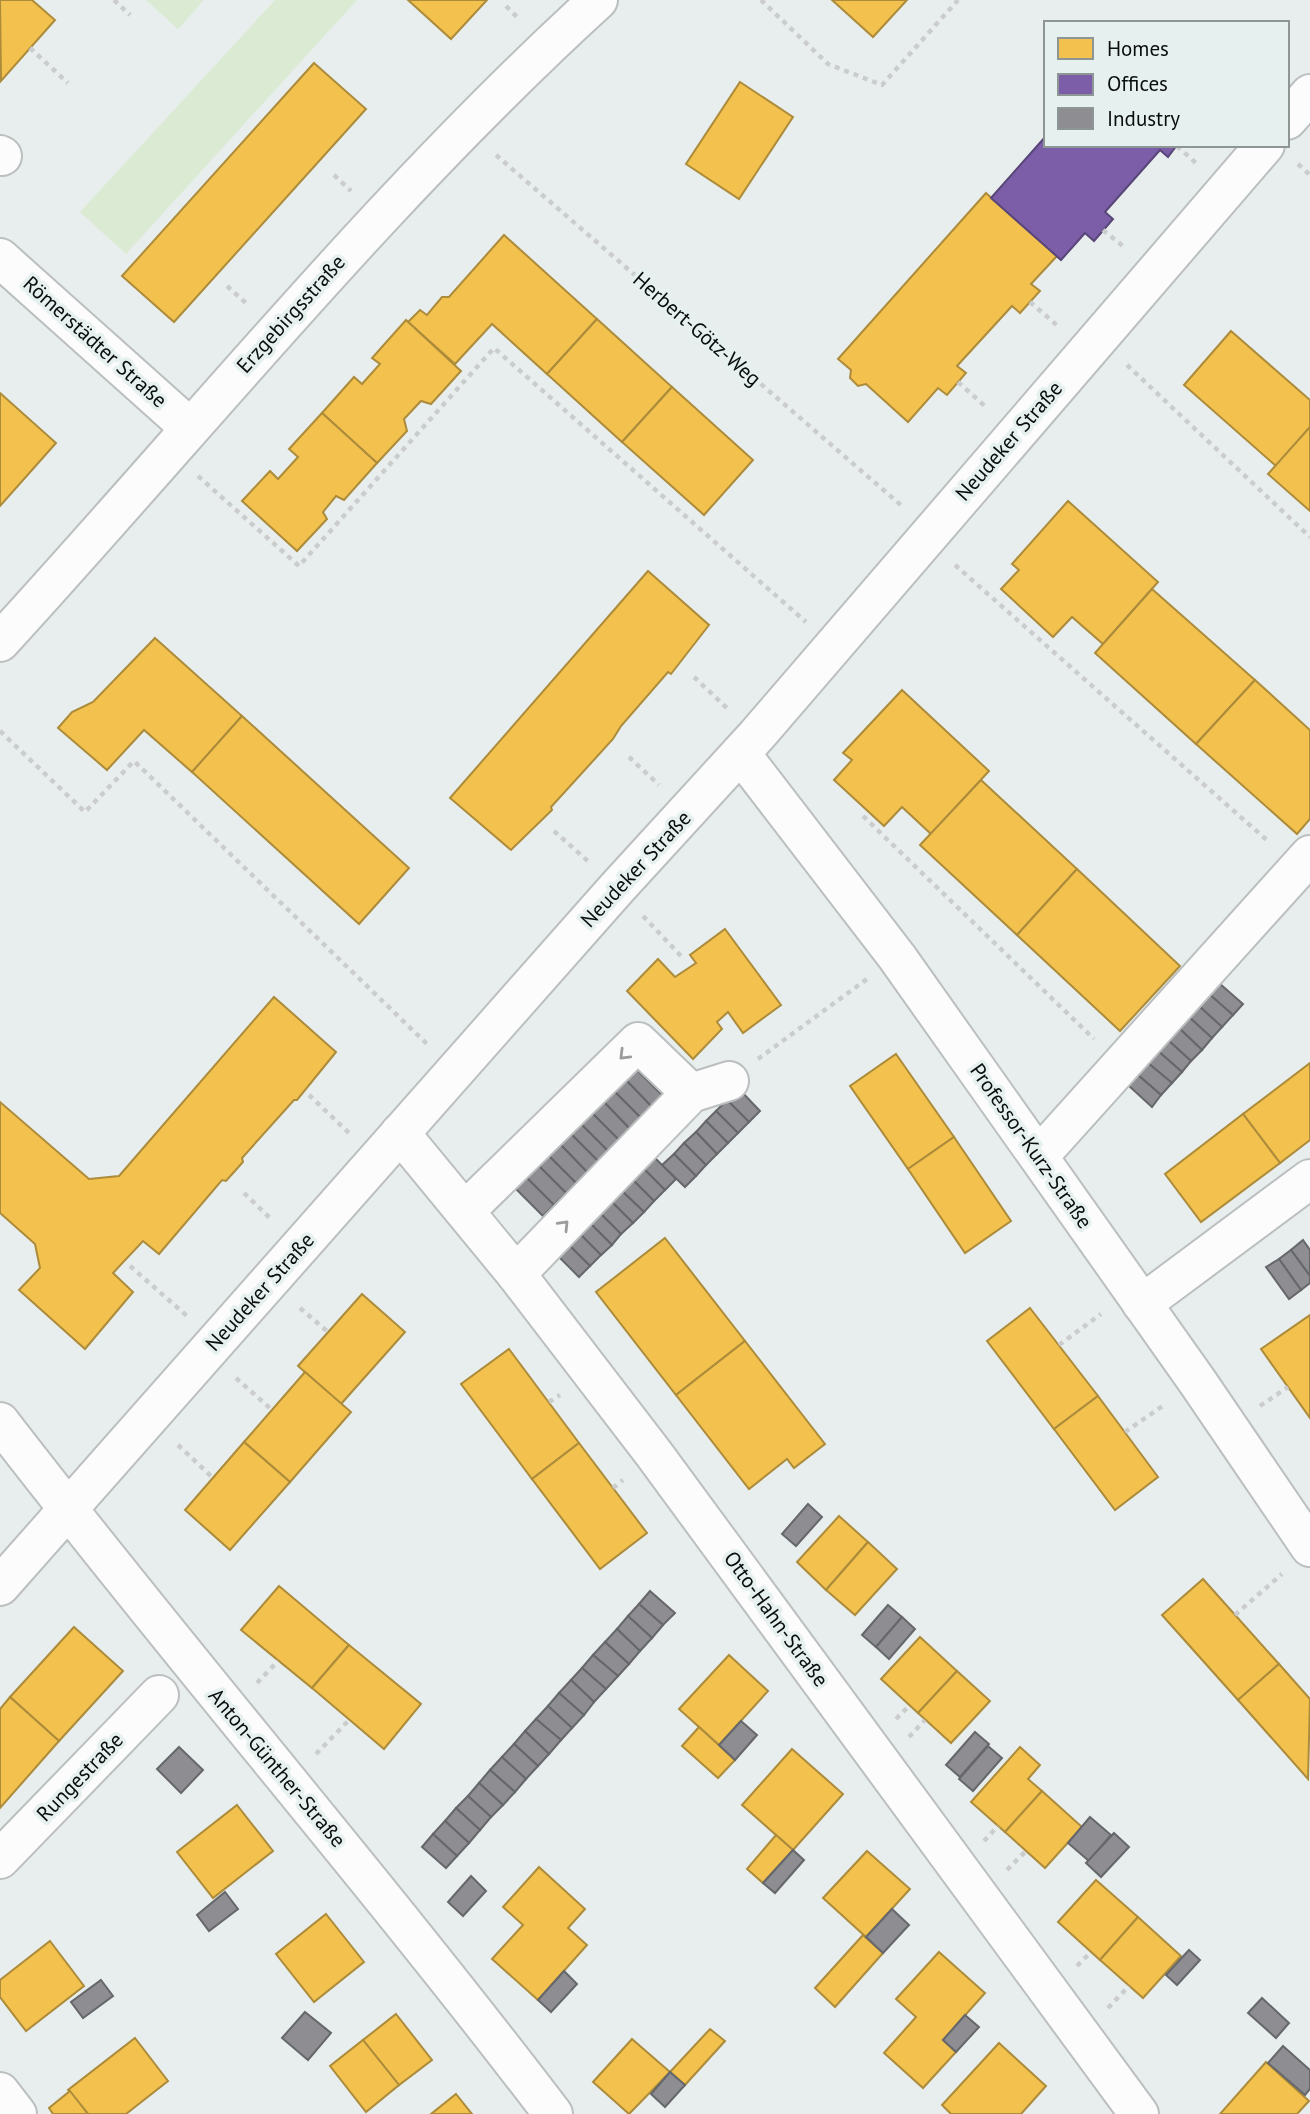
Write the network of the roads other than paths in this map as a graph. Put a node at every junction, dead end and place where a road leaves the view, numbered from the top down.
1 (597, 0) edge
2 (1310, 94) edge
3 (1289, 118) edge
4 (1263, 147) edge
5 (0, 258) edge
6 (179, 438) junction
7 (0, 642) edge
8 (741, 754) junction
9 (1304, 862) edge
10 (729, 1081) road end
11 (691, 1093) junction
12 (389, 1146) junction
13 (1039, 1156) junction
14 (1310, 1178) edge
15 (465, 1211) junction
16 (516, 1275) junction
17 (1137, 1297) junction
18 (0, 1422) edge
19 (67, 1509) junction
20 (1301, 1557) edge
21 (0, 1586) edge
22 (159, 1695) dead end
23 (0, 1860) edge
24 (0, 2092) edge
25 (17, 2114) edge
26 (553, 2114) edge
27 (1139, 2114) edge

1 - 6 street, Erzgebirgsstraße
2 - 3 street
4 - 8 street, Neudeker Straße
5 - 6 street, Römerstädter Straße
6 - 7 street, Erzgebirgsstraße
8 - 12 street, Neudeker Straße
8 - 13 street, Professor-Kurz-Straße
9 - 13 street
10 - 11 street
11 -> 15 street
16 -> 11 street
12 - 15 street, Otto-Hahn-Straße
12 - 19 street, Neudeker Straße
13 - 17 street, Professor-Kurz-Straße
14 - 17 street
15 - 16 street, Otto-Hahn-Straße
16 - 27 street, Otto-Hahn-Straße
17 - 20 street, Professor-Kurz-Straße
18 - 19 street, Anton-Günther-Straße
19 - 21 street, Neudeker Straße
19 - 26 street, Anton-Günther-Straße
22 - 23 street, Rungestraße
24 - 25 street

